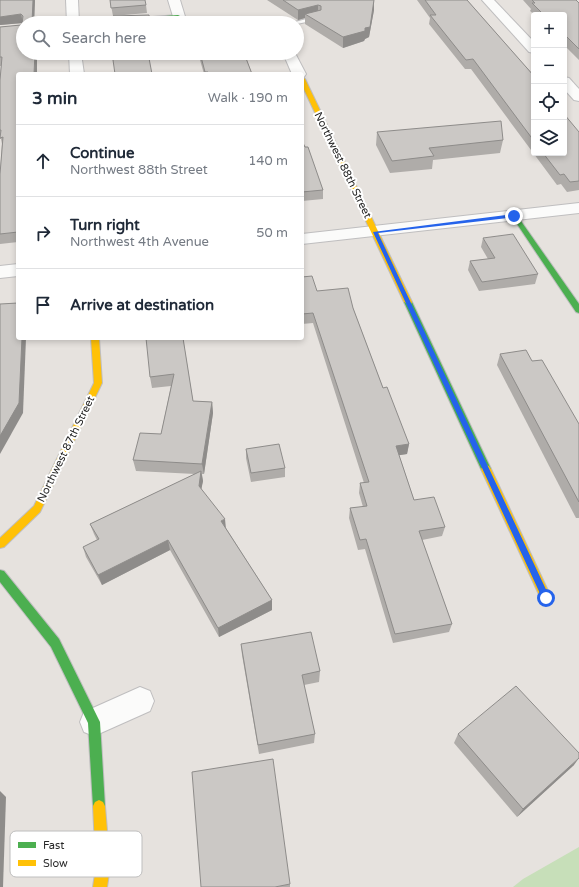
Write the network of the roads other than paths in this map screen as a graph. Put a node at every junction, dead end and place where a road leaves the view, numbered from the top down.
1 (72, 0) edge
2 (174, 0) edge
3 (488, 0) edge
4 (73, 16) edge
5 (179, 16) edge
6 (318, 18) edge
7 (304, 21) edge
8 (533, 48) edge
9 (76, 60) edge
10 (293, 60) edge
11 (77, 72) edge
12 (299, 72) edge
13 (304, 83) edge
14 (567, 84) edge
15 (579, 97) edge
16 (579, 208) edge
17 (514, 216) junction
18 (375, 232) junction
19 (304, 239) edge
20 (16, 270) edge
21 (0, 272) edge
22 (579, 310) edge
23 (95, 340) edge
24 (0, 544) edge
25 (0, 574) edge
26 (546, 598) dead end
27 (140, 701) dead end
28 (94, 722) junction
29 (100, 831) edge
30 (101, 877) edge
31 (100, 887) edge

1 - 4 street
2 - 5 street
3 - 8 street
6 - 7 lane
9 - 11 street
10 - 12 street
13 - 18 street, Northwest 88th Street
14 - 15 street
16 - 17 street
17 - 18 street
17 - 22 street
18 - 19 street
18 - 26 street, Northwest 88th Street
20 - 21 street
23 - 24 street, Northwest 87th Street
25 - 28 street
27 - 28 street
28 - 29 street
30 - 31 street

